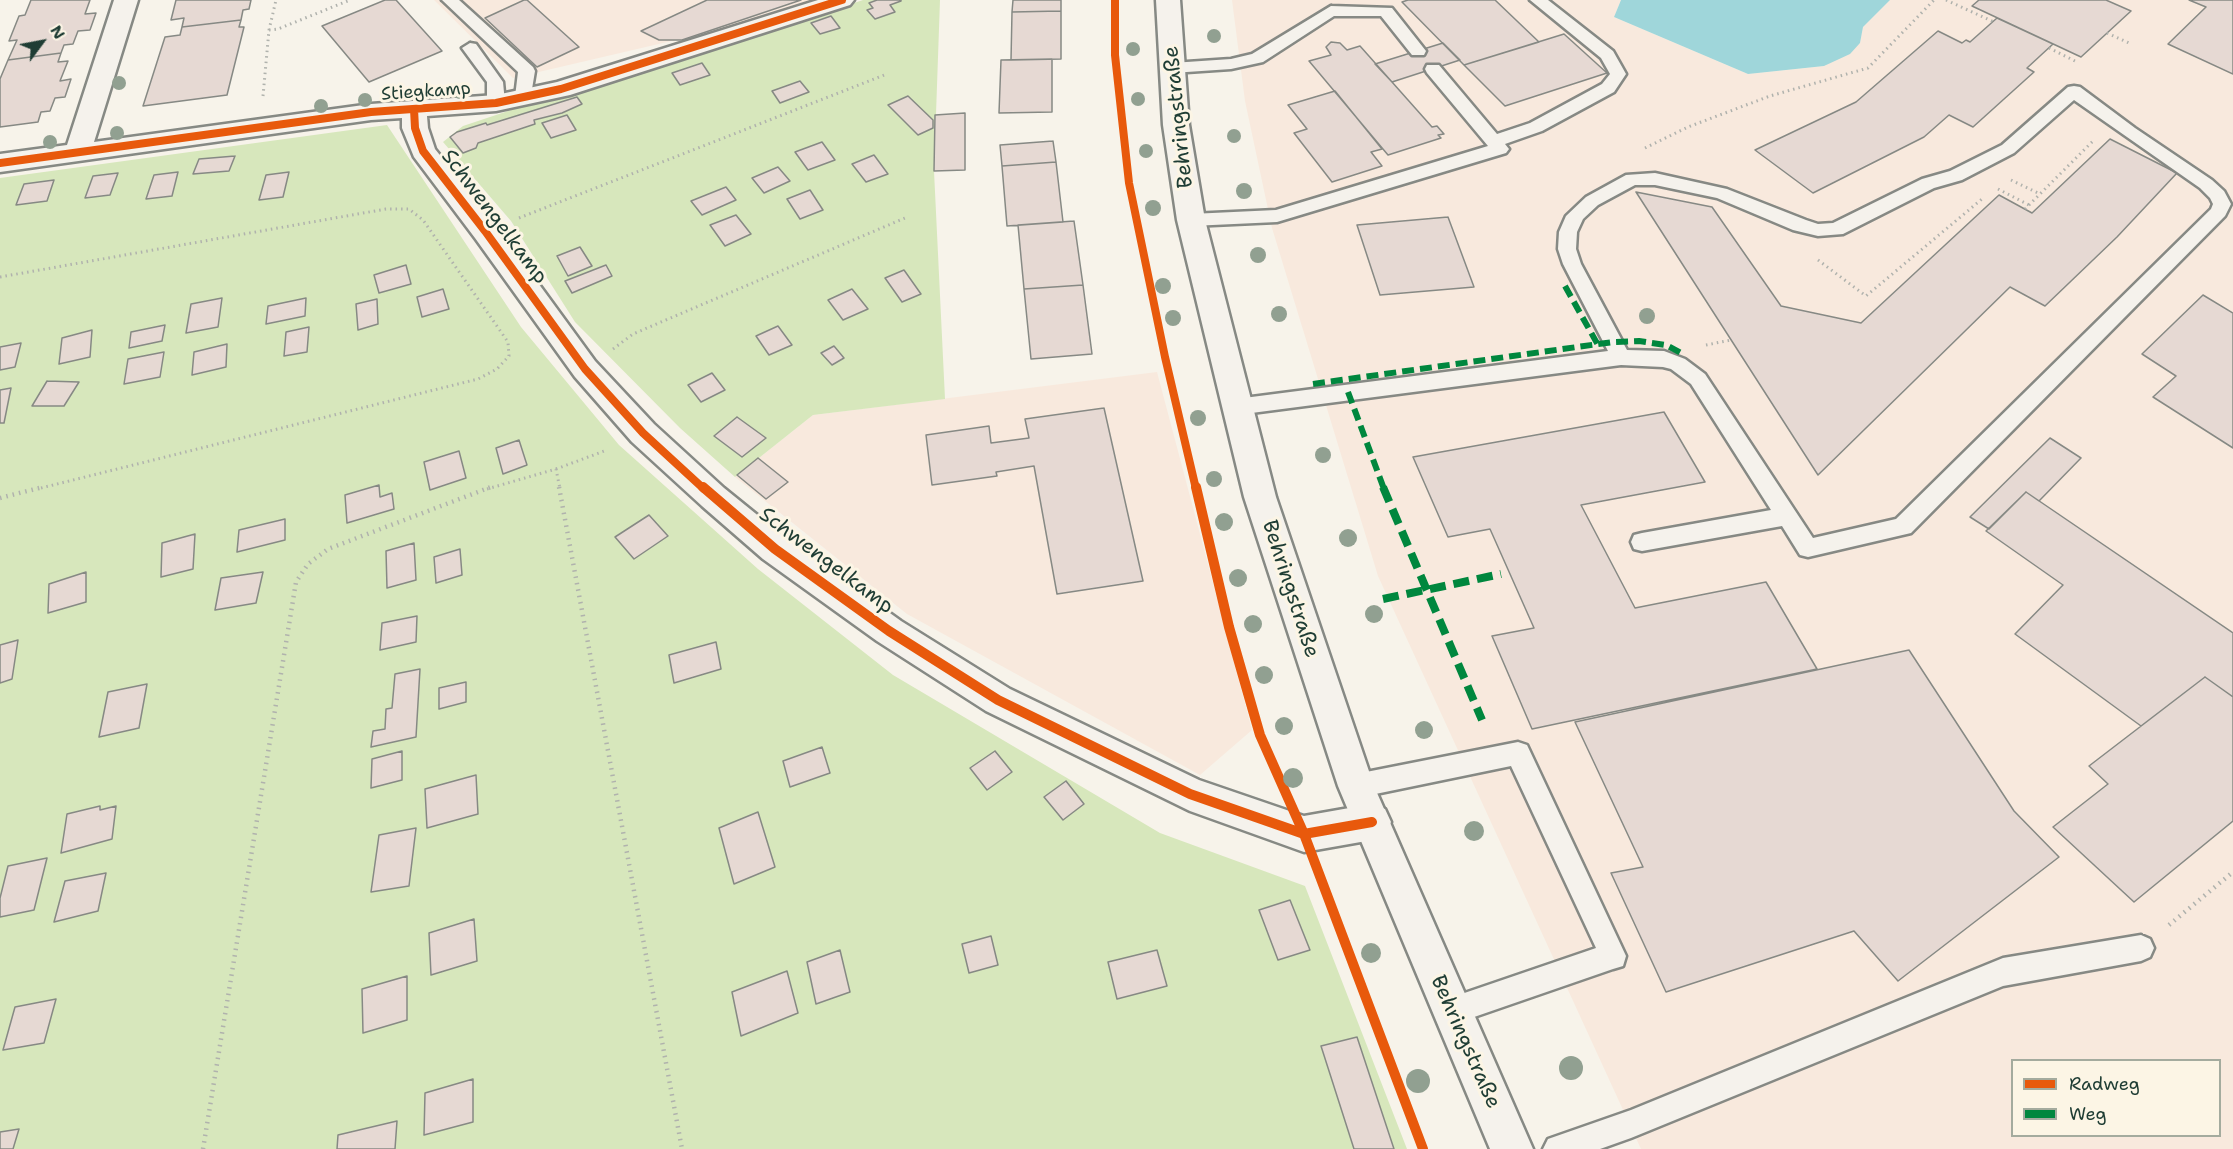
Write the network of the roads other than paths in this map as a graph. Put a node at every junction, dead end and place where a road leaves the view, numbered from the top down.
1 (126, 0) edge
2 (450, 0) edge
3 (842, 0) edge
4 (1168, 0) edge
5 (1538, 0) edge
6 (1327, 6) edge
7 (470, 48) dead end
8 (1418, 51) dead end
9 (1172, 68) junction
10 (1433, 69) dead end
11 (524, 97) junction
12 (496, 103) junction
13 (414, 109) junction
14 (1493, 142) junction
15 (77, 153) junction
16 (0, 163) edge
17 (1191, 220) junction
18 (1621, 357) junction
19 (1236, 407) junction
20 (1787, 516) junction
21 (1642, 542) dead end
22 (1356, 786) junction
23 (1372, 822) junction
24 (2141, 948) road end
25 (1451, 1011) junction
26 (1512, 1149) edge
27 (1558, 1149) edge

1 - 15 street
2 - 11 lane
3 - 11 street, Stiegkamp
4 - 9 street, Behringstraße
5 - 14 lane
6 - 8 lane
6 - 9 lane
7 - 12 lane
9 - 17 street, Behringstraße
10 - 14 lane
11 - 12 street, Stiegkamp
12 - 13 street, Stiegkamp
13 - 15 street, Stiegkamp
13 - 23 street, Schwengelkamp
14 - 17 lane
15 - 16 street, Stiegkamp
17 - 19 street, Behringstraße
18 - 19 lane
18 - 20 lane
18 - 20 lane
19 - 22 street, Behringstraße
20 - 21 lane
22 - 23 street, Behringstraße
22 - 25 lane
23 - 25 street, Behringstraße
24 - 27 lane
25 - 26 street, Behringstraße

